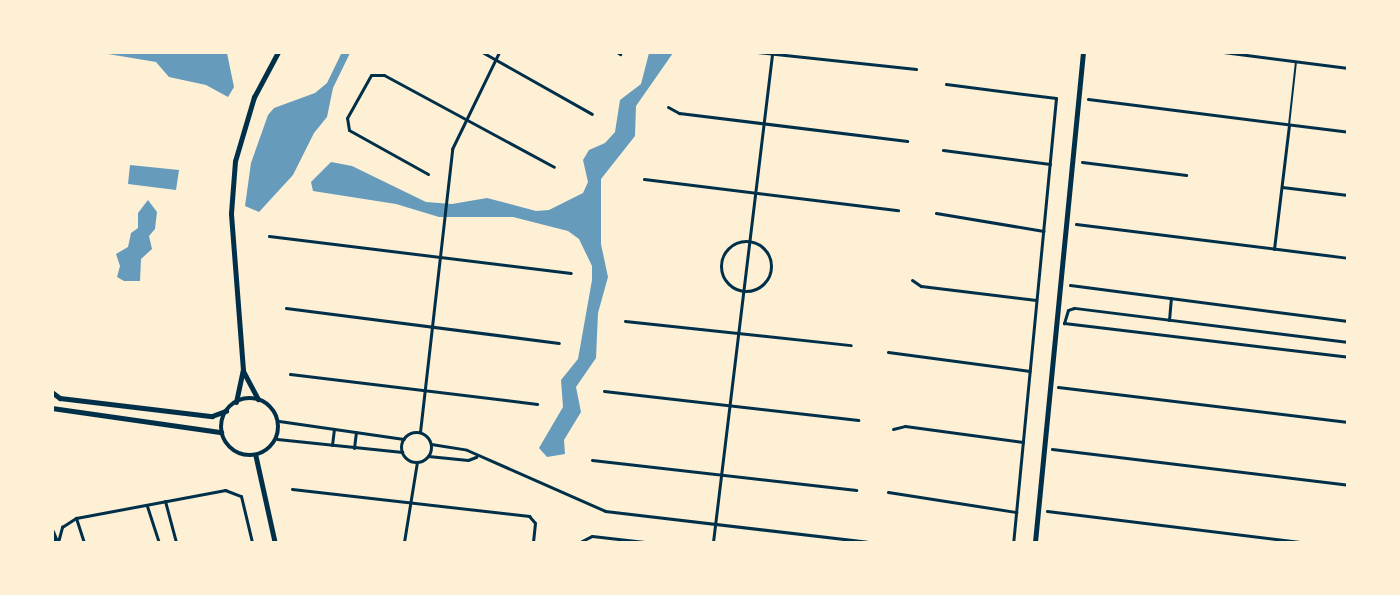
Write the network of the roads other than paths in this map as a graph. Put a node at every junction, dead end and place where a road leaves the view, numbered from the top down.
1 (278, 52) edge
2 (482, 52) edge
3 (499, 52) edge
4 (757, 52) edge
5 (1083, 52) edge
6 (1223, 52) edge
7 (772, 54) edge
8 (496, 59) junction
9 (1296, 61) junction
10 (1348, 68) edge
11 (916, 70) dead end
12 (946, 84) dead end
13 (1088, 99) dead end
14 (668, 107) dead end
15 (592, 114) dead end
16 (465, 117) junction
17 (763, 124) junction
18 (1289, 125) junction
19 (1348, 132) edge
20 (907, 141) dead end
21 (943, 150) dead end
22 (1082, 162) dead end
23 (1050, 164) junction
24 (554, 167) dead end
25 (428, 174) dead end
26 (1186, 175) dead end
27 (644, 179) dead end
28 (1282, 186) junction
29 (754, 193) junction
30 (1348, 195) edge
31 (898, 210) dead end
32 (936, 213) dead end
33 (1076, 224) dead end
34 (1043, 231) junction
35 (269, 236) dead end
36 (749, 241) junction
37 (1274, 249) junction
38 (438, 256) junction
39 (1348, 258) edge
40 (571, 273) dead end
41 (912, 280) dead end
42 (1070, 285) dead end
43 (743, 292) junction
44 (1171, 298) junction
45 (1036, 300) junction
46 (286, 308) dead end
47 (1169, 320) junction
48 (1348, 320) edge
49 (625, 321) dead end
50 (430, 325) junction
51 (739, 335) junction
52 (1348, 342) edge
53 (559, 343) dead end
54 (851, 345) dead end
55 (888, 352) dead end
56 (1348, 357) edge
57 (243, 370) junction
58 (1030, 371) junction
59 (290, 374) dead end
60 (1058, 386) dead end
61 (423, 391) junction
62 (604, 391) dead end
63 (52, 392) edge
64 (258, 399) junction
65 (236, 402) junction
66 (537, 404) dead end
67 (730, 404) junction
68 (52, 408) edge
69 (226, 411) junction
70 (858, 420) dead end
71 (279, 421) junction
72 (1348, 422) edge
73 (334, 429) junction
74 (892, 429) dead end
75 (221, 432) junction
76 (356, 432) junction
77 (420, 432) junction
78 (277, 439) junction
79 (404, 439) junction
80 (1023, 442) junction
81 (431, 444) junction
82 (332, 445) junction
83 (354, 448) junction
84 (1052, 449) dead end
85 (402, 452) junction
86 (256, 456) junction
87 (428, 456) junction
88 (477, 456) junction
89 (592, 460) dead end
90 (417, 462) junction
91 (721, 475) junction
92 (1348, 485) edge
93 (292, 489) dead end
94 (856, 490) dead end
95 (888, 492) dead end
96 (166, 501) junction
97 (410, 501) junction
98 (147, 506) junction
99 (1047, 511) dead end
100 (1016, 512) junction
101 (76, 518) junction
102 (715, 524) junction
103 (52, 532) edge
104 (57, 542) edge
105 (84, 542) edge
106 (158, 542) edge
107 (176, 542) edge
108 (252, 542) edge
109 (275, 542) edge
110 (404, 542) edge
111 (533, 542) edge
112 (580, 542) edge
113 (645, 542) edge
114 (713, 542) edge
115 (867, 542) edge
116 (1013, 542) edge
117 (1035, 542) edge
118 (1300, 542) edge

1 - 57 main road
2 - 8 street
3 - 8 street
4 - 7 street
5 - 117 street
6 - 9 street
7 - 11 street
7 - 17 street
8 - 15 street
8 - 16 street
9 - 10 street
9 - 18 lane
12 - 23 street
13 - 18 street
14 - 17 street
16 - 24 street
16 - 25 street
16 - 38 street
17 - 20 street
17 - 29 street
18 - 19 street
18 - 28 street
21 - 23 street
22 - 26 street
23 - 34 street
27 - 29 street
28 - 30 street
28 - 37 street
29 - 31 street
29 - 36 street
32 - 34 street
33 - 37 street
34 - 45 street
35 - 38 street
36 - 43 street
36 - 43 street
36 - 43 street
37 - 39 street
38 - 40 street
38 - 50 street
41 - 45 street
42 - 44 street
43 - 51 street
44 - 47 street
44 - 48 street
45 - 58 street
46 - 50 street
47 - 52 street
47 - 56 street
49 - 51 street
50 - 53 street
50 - 61 street
51 - 54 street
51 - 67 street
55 - 58 street
57 - 64 main road
57 - 65 main road
58 - 80 street
59 - 61 street
60 - 72 street
61 - 66 street
61 - 77 street
62 - 67 street
63 - 69 street
64 - 65 street
64 - 71 street
65 - 69 street
67 - 70 street
67 - 91 street
68 - 75 street
69 - 75 street
71 - 73 street
71 - 78 street
73 - 76 street
73 - 82 street
74 - 80 street
75 - 86 street
76 - 79 street
76 - 83 street
77 - 79 street
77 - 81 street
78 - 82 street
78 - 86 street
79 - 85 street
80 - 100 street
81 - 87 street
81 - 88 street
82 - 83 street
83 - 85 street
84 - 92 street
85 - 90 street
86 - 109 street
87 - 88 street
87 - 90 street
88 - 102 street
89 - 91 street
90 - 97 street
91 - 94 street
91 - 102 street
93 - 97 street
95 - 100 street
96 - 98 street
96 - 107 street
96 - 108 street
97 - 110 street
97 - 111 street
98 - 101 street
98 - 106 street
99 - 118 street
100 - 116 street
101 - 104 street
101 - 105 street
102 - 114 street
102 - 115 street
103 - 104 highway
112 - 113 street

